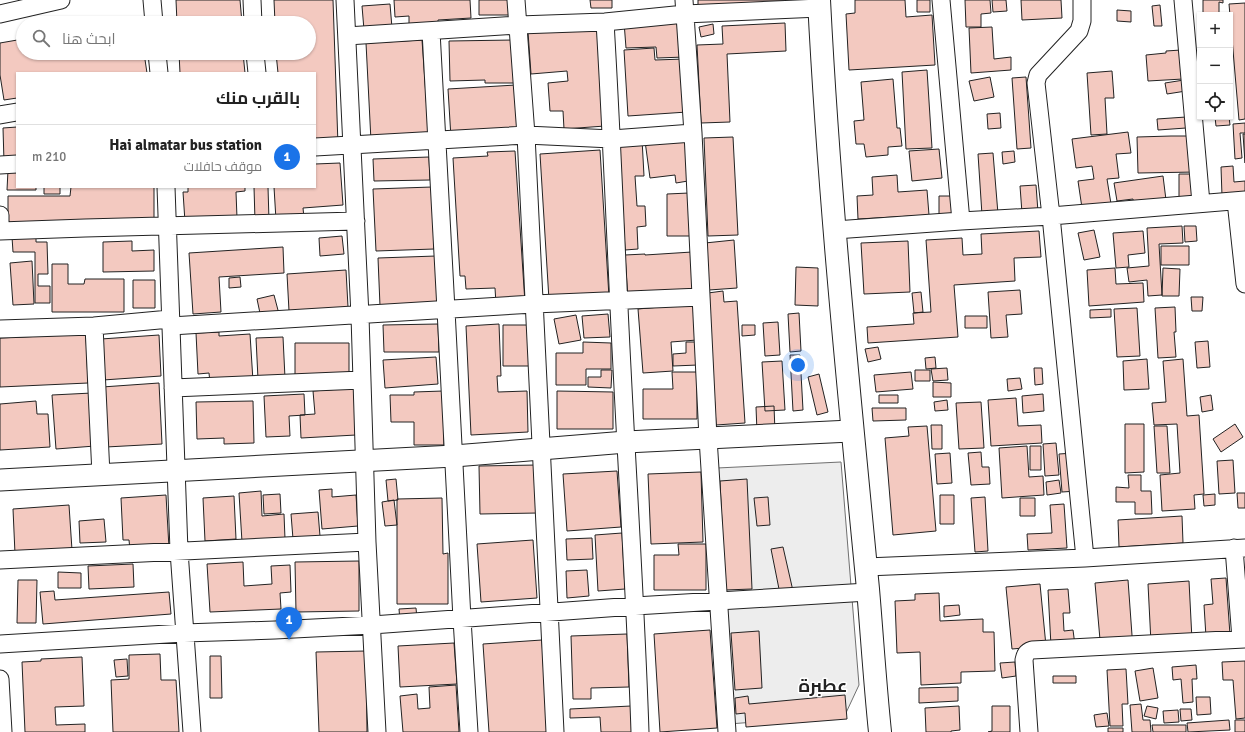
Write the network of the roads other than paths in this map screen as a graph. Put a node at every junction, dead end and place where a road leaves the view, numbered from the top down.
1 (61, 0) edge
2 (152, 0) edge
3 (252, 0) edge
4 (345, 0) edge
5 (516, 0) edge
6 (941, 0) edge
7 (1082, 0) edge
8 (1183, 0) edge
9 (820, 4) edge
10 (684, 7) edge
11 (0, 14) edge
12 (153, 16) edge
13 (253, 16) edge
14 (605, 22) junction
15 (519, 25) junction
16 (431, 31) junction
17 (347, 36) junction
18 (157, 60) edge
19 (256, 60) edge
20 (158, 72) edge
21 (257, 72) edge
22 (16, 112) edge
23 (0, 115) edge
24 (693, 133) junction
25 (526, 135) junction
26 (612, 139) junction
27 (437, 140) junction
28 (352, 145) junction
29 (316, 147) edge
30 (16, 164) edge
31 (0, 165) edge
32 (166, 188) edge
33 (1240, 201) edge
34 (1201, 203) junction
35 (0, 214) edge
36 (1051, 216) junction
37 (356, 221) junction
38 (961, 221) junction
39 (168, 226) junction
40 (835, 230) junction
41 (0, 231) edge
42 (1245, 284) edge
43 (701, 297) junction
44 (619, 300) junction
45 (534, 304) junction
46 (446, 310) junction
47 (360, 316) junction
48 (171, 322) junction
49 (94, 326) junction
50 (0, 329) edge
51 (362, 380) junction
52 (174, 388) junction
53 (851, 431) junction
54 (708, 438) junction
55 (626, 442) junction
56 (542, 448) junction
57 (454, 456) junction
58 (364, 461) junction
59 (177, 471) junction
60 (101, 475) junction
61 (0, 480) edge
62 (367, 542) junction
63 (1239, 548) edge
64 (180, 551) junction
65 (1085, 558) junction
66 (0, 560) edge
67 (866, 567) junction
68 (868, 592) junction
69 (719, 601) junction
70 (635, 606) junction
71 (550, 613) junction
72 (462, 619) junction
73 (372, 625) junction
74 (184, 633) junction
75 (1243, 639) edge
76 (0, 644) edge
77 (0, 679) edge
78 (3, 732) edge
79 (192, 732) edge
80 (377, 732) edge
81 (470, 732) edge
82 (555, 732) edge
83 (640, 732) edge
84 (727, 732) edge
85 (880, 732) edge
86 (1029, 732) edge

1 - 11 street
2 - 12 street
3 - 13 street
4 - 17 street
5 - 15 street
6 - 38 street
7 - 36 street
8 - 34 street
9 - 10 street
9 - 40 main road
10 - 14 street
10 - 24 street
14 - 15 street
14 - 26 street
15 - 16 street
15 - 25 street
16 - 17 street
16 - 27 street
17 - 28 street
18 - 20 street
19 - 21 street
22 - 23 street
24 - 26 street
24 - 43 street
25 - 26 street
25 - 27 street
25 - 45 street
26 - 44 street
27 - 28 street
27 - 46 street
28 - 29 street
28 - 37 street
30 - 31 street
32 - 39 street
33 - 34 street
33 - 42 street
34 - 36 street
35 - 41 street
36 - 38 street
36 - 65 street
37 - 39 street
37 - 47 street
38 - 40 street
39 - 41 street
39 - 48 street
40 - 53 main road
43 - 44 street
43 - 54 street
44 - 45 street
44 - 55 street
45 - 46 street
45 - 56 street
46 - 47 street
46 - 57 street
47 - 48 street
47 - 51 street
48 - 49 street
48 - 52 street
49 - 50 street
49 - 60 street
51 - 52 street
51 - 58 street
52 - 59 street
53 - 54 street
53 - 67 main road
54 - 55 street
54 - 69 street
55 - 56 street
55 - 70 street
56 - 57 street
56 - 71 street
57 - 58 street
57 - 72 street
58 - 59 street
58 - 62 street
59 - 60 street
59 - 64 street
60 - 61 street
62 - 64 street
62 - 73 street
63 - 65 street
63 - 75 street
64 - 66 street
64 - 74 street
65 - 67 street
67 - 68 main road
68 - 69 street
68 - 85 main road
69 - 70 street
69 - 84 street
70 - 71 street
70 - 83 street
71 - 72 street
71 - 82 street
72 - 73 street
72 - 81 street
73 - 74 street
73 - 80 street
74 - 76 street
74 - 79 street
75 - 86 street
77 - 78 street

